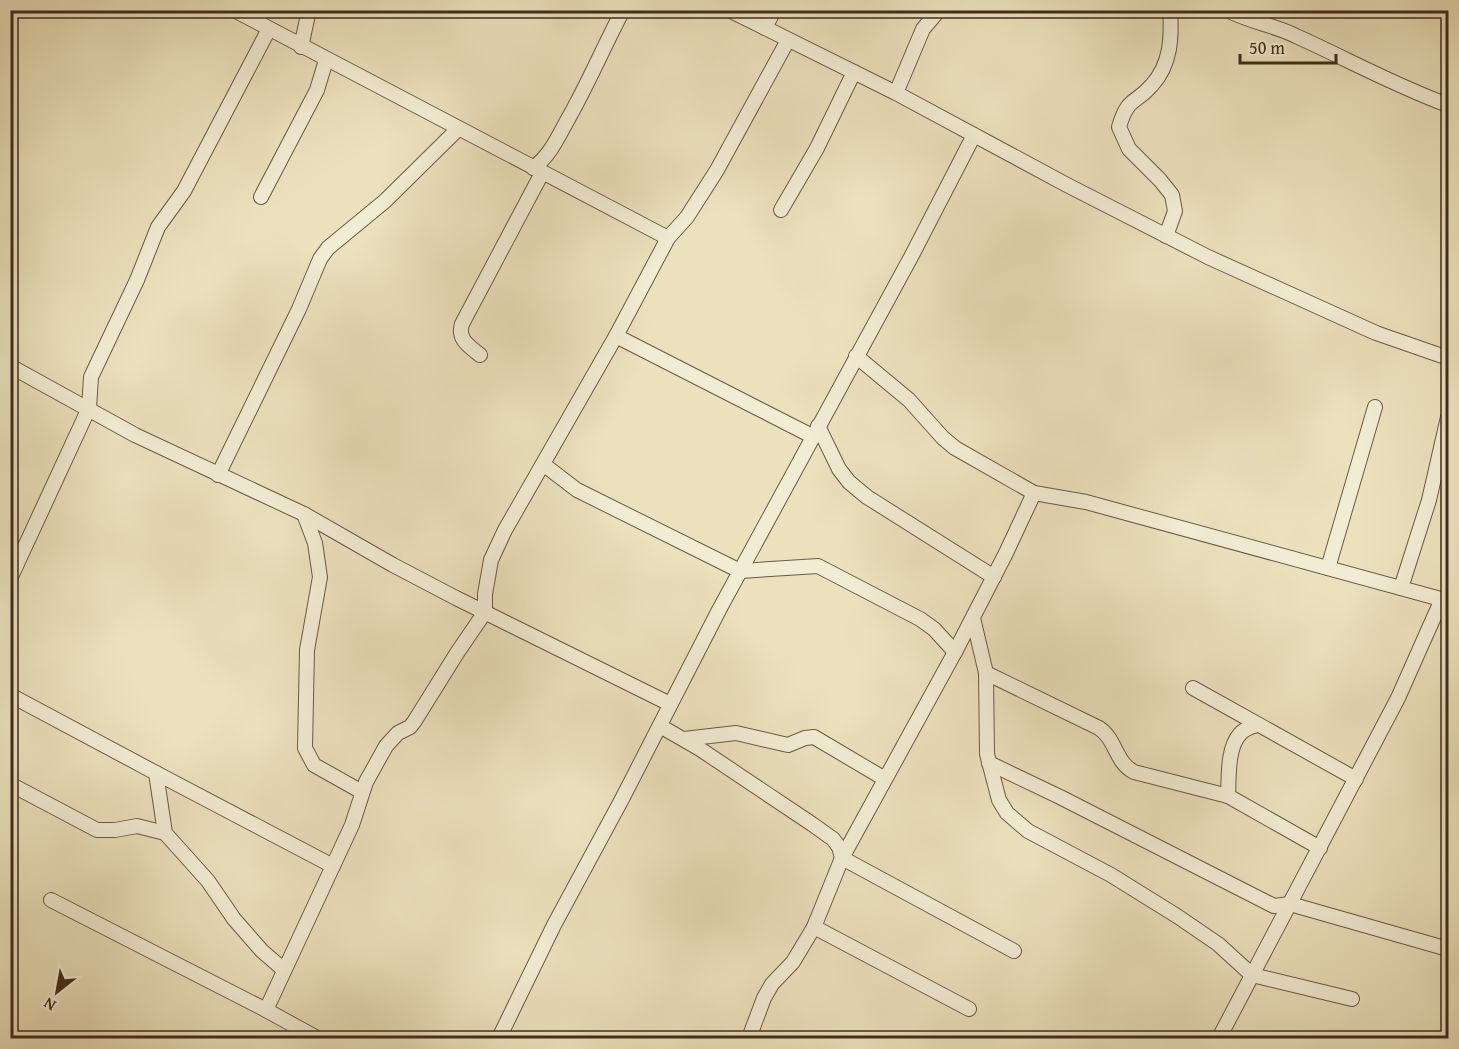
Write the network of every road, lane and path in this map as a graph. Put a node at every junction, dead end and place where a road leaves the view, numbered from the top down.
1 (234, 10) edge
2 (309, 10) edge
3 (623, 10) edge
4 (729, 10) edge
5 (774, 10) edge
6 (939, 10) edge
7 (1170, 10) edge
8 (1227, 10) edge
9 (1253, 16) edge
10 (765, 28) junction
11 (269, 29) junction
12 (788, 40) junction
13 (302, 47) junction
14 (326, 60) junction
15 (854, 72) junction
16 (896, 93) junction
17 (1449, 105) edge
18 (458, 129) junction
19 (974, 135) junction
20 (538, 171) junction
21 (261, 197) dead end
22 (781, 210) dead end
23 (1166, 236) junction
24 (668, 238) junction
25 (616, 336) junction
26 (480, 355) dead end
27 (856, 356) junction
28 (1449, 358) edge
29 (10, 366) edge
30 (1375, 407) dead end
31 (89, 408) junction
32 (1449, 417) edge
33 (815, 431) junction
34 (543, 464) junction
35 (218, 475) junction
36 (1034, 493) junction
37 (304, 514) junction
38 (1328, 568) junction
39 (740, 571) junction
40 (994, 577) junction
41 (10, 579) edge
42 (1401, 588) junction
43 (1445, 600) edge
44 (485, 612) junction
45 (973, 618) junction
46 (955, 652) junction
47 (986, 673) junction
48 (1193, 688) dead end
49 (10, 695) edge
50 (670, 705) junction
51 (1257, 725) junction
52 (660, 726) junction
53 (684, 739) junction
54 (989, 763) junction
55 (156, 773) junction
56 (885, 779) junction
57 (1356, 779) junction
58 (10, 784) edge
59 (362, 792) junction
60 (1228, 796) junction
61 (165, 833) junction
62 (1320, 848) junction
63 (842, 858) junction
64 (333, 866) junction
65 (51, 900) dead end
66 (1290, 904) junction
67 (814, 927) junction
68 (1449, 949) edge
69 (1014, 951) dead end
70 (284, 970) junction
71 (1252, 975) junction
72 (1352, 999) dead end
73 (969, 1009) dead end
74 (266, 1010) junction
75 (317, 1038) edge
76 (499, 1038) edge
77 (749, 1038) edge
78 (1219, 1038) edge

1 - 11 street
2 - 13 street
3 - 20 street
4 - 10 street
5 - 10 street
6 - 16 street
7 - 23 street
8 - 9 street
9 - 17 street
10 - 12 street
11 - 13 street
11 - 31 street
12 - 15 street
12 - 24 street
13 - 14 street
14 - 18 street
14 - 21 street
15 - 16 street
15 - 22 street
16 - 19 street
18 - 20 street
18 - 35 street
19 - 23 street
19 - 27 street
20 - 24 street
20 - 26 street
23 - 28 street
24 - 25 street
25 - 33 street
25 - 34 street
27 - 33 street
27 - 36 street
29 - 31 street
30 - 38 street
31 - 35 street
31 - 41 street
32 - 42 street
33 - 39 street
33 - 40 street
34 - 39 street
34 - 44 street
35 - 37 street
36 - 38 street
36 - 40 street
37 - 44 street
37 - 59 street
38 - 42 street
39 - 46 street
39 - 50 street
40 - 45 street
42 - 43 street
43 - 57 street
44 - 50 street
44 - 59 street
45 - 46 street
45 - 47 street
46 - 56 street
47 - 54 street
47 - 60 street
48 - 51 street
49 - 55 street
50 - 52 street
51 - 57 street
51 - 60 street
52 - 53 street
52 - 76 street
53 - 56 street
53 - 63 street
54 - 66 street
54 - 71 street
55 - 61 street
55 - 64 street
56 - 63 street
57 - 62 street
58 - 61 street
59 - 64 street
60 - 62 street
61 - 70 street
62 - 66 street
63 - 67 street
63 - 69 street
64 - 70 street
65 - 74 street
66 - 68 street
66 - 71 street
67 - 73 street
67 - 77 street
70 - 74 street
71 - 72 street
71 - 78 street
74 - 75 street

